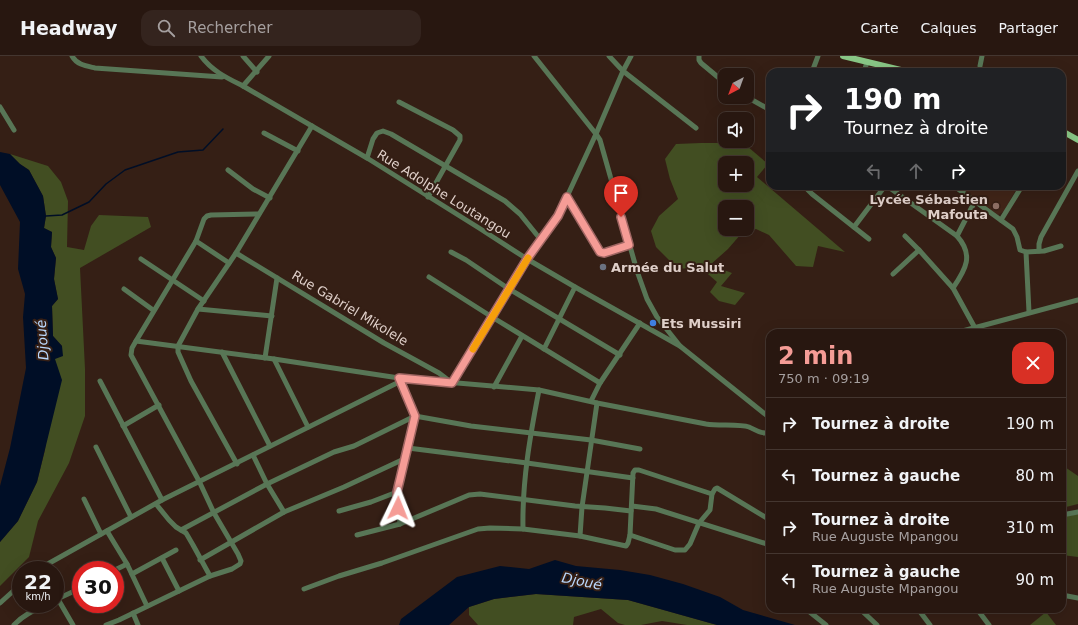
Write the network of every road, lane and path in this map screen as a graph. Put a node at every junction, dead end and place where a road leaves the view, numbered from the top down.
1 (72, 56) edge
2 (201, 56) edge
3 (243, 56) edge
4 (269, 56) edge
5 (534, 56) edge
6 (609, 56) edge
7 (631, 56) edge
8 (699, 56) edge
9 (818, 56) edge
10 (843, 56) edge
11 (982, 56) edge
12 (850, 57) edge
13 (867, 62) junction
14 (980, 66) dead end
15 (814, 68) edge
16 (865, 68) edge
17 (892, 68) edge
18 (623, 70) junction
19 (257, 72) junction
20 (224, 77) junction
21 (718, 77) edge
22 (243, 86) junction
23 (754, 101) edge
24 (399, 102) dead end
25 (0, 106) edge
26 (766, 108) edge
27 (312, 126) junction
28 (696, 128) dead end
29 (14, 130) dead end
30 (264, 133) dead end
31 (1066, 133) edge
32 (596, 134) junction
33 (1078, 140) edge
34 (298, 151) junction
35 (367, 158) junction
36 (446, 166) junction
37 (228, 170) dead end
38 (1078, 171) edge
39 (808, 190) edge
40 (883, 190) edge
41 (892, 190) edge
42 (960, 190) edge
43 (1020, 190) edge
44 (428, 197) junction
45 (567, 197) junction
46 (270, 198) junction
47 (975, 201) junction
48 (259, 214) junction
49 (1001, 220) junction
50 (854, 227) junction
51 (905, 236) dead end
52 (956, 236) junction
53 (869, 239) dead end
54 (541, 240) junction
55 (196, 241) junction
56 (629, 245) junction
57 (1061, 246) dead end
58 (920, 250) junction
59 (451, 252) dead end
60 (1026, 252) junction
61 (1039, 252) junction
62 (236, 253) junction
63 (141, 258) dead end
64 (527, 259) junction
65 (230, 263) junction
66 (893, 274) dead end
67 (429, 277) dead end
68 (277, 278) junction
69 (172, 280) junction
70 (575, 287) junction
71 (953, 288) junction
72 (124, 289) dead end
73 (509, 289) junction
74 (1078, 300) edge
75 (204, 301) junction
76 (198, 309) junction
77 (153, 310) junction
78 (1029, 312) junction
79 (272, 316) junction
80 (492, 317) junction
81 (560, 318) junction
82 (640, 323) junction
83 (975, 328) junction
84 (971, 329) edge
85 (522, 336) junction
86 (136, 341) junction
87 (178, 346) junction
88 (680, 346) junction
89 (544, 349) junction
90 (222, 352) junction
91 (620, 355) junction
92 (265, 358) junction
93 (274, 359) junction
94 (400, 380) junction
95 (100, 381) dead end
96 (452, 383) junction
97 (600, 383) junction
98 (494, 386) junction
99 (539, 390) junction
100 (591, 401) junction
101 (597, 403) junction
102 (159, 405) junction
103 (766, 415) edge
104 (415, 416) junction
105 (123, 426) junction
106 (308, 427) junction
107 (530, 434) junction
108 (766, 434) edge
109 (591, 440) junction
110 (270, 446) junction
111 (96, 447) dead end
112 (408, 448) junction
113 (640, 449) dead end
114 (253, 455) junction
115 (404, 459) junction
116 (527, 463) junction
117 (236, 464) junction
118 (587, 472) junction
119 (633, 478) junction
120 (199, 481) junction
121 (267, 484) junction
122 (397, 492) junction
123 (712, 494) junction
124 (84, 499) dead end
125 (523, 499) junction
126 (162, 500) junction
127 (156, 504) junction
128 (582, 507) junction
129 (632, 509) junction
130 (339, 511) dead end
131 (284, 512) junction
132 (1078, 512) edge
133 (214, 513) junction
134 (1066, 514) edge
135 (131, 517) junction
136 (766, 518) edge
137 (699, 523) junction
138 (400, 524) junction
139 (523, 529) junction
140 (181, 530) junction
141 (107, 531) junction
142 (101, 534) junction
143 (357, 535) dead end
144 (630, 535) junction
145 (580, 536) junction
146 (231, 543) junction
147 (766, 545) edge
148 (176, 550) dead end
149 (162, 558) junction
150 (200, 560) junction
151 (54, 561) edge
152 (127, 564) junction
153 (124, 566) edge
154 (132, 574) junction
155 (210, 576) junction
156 (304, 589) dead end
157 (179, 591) junction
158 (12, 592) edge
159 (1066, 596) edge
160 (1078, 598) edge
161 (0, 603) edge
162 (147, 606) junction
163 (64, 611) edge
164 (28, 613) edge
165 (133, 613) junction
166 (811, 613) edge
167 (864, 613) edge
168 (921, 613) edge
169 (980, 613) edge
170 (14, 625) edge
171 (73, 625) edge
172 (106, 625) edge
173 (138, 625) edge
174 (826, 625) edge
175 (877, 625) edge
176 (930, 625) edge
177 (990, 625) edge

1 - 20 street
2 - 20 street, Rue Adolphe Loutangou
3 - 19 street
4 - 19 street
5 - 32 street
6 - 18 street
7 - 18 street
8 - 21 street
9 - 15 street
10 - 12 main road
11 - 14 street
12 - 13 main road
13 - 16 street
13 - 17 main road
18 - 28 street
18 - 32 street
19 - 22 street
20 - 22 street, Rue Adolphe Loutangou
22 - 27 street, Rue Adolphe Loutangou
23 - 26 street
24 - 36 street
25 - 29 street
27 - 34 street
27 - 35 street, Rue Adolphe Loutangou
30 - 34 street
31 - 33 main road
32 - 45 street
32 - 56 street
34 - 46 street
35 - 36 street
35 - 44 street, Rue Adolphe Loutangou
36 - 44 street
36 - 54 street
37 - 46 street
38 - 61 street
39 - 50 street
40 - 50 street
41 - 52 street
42 - 47 street
43 - 49 street
44 - 64 street, Rue Adolphe Loutangou
45 - 54 street
45 - 56 street
46 - 48 street
47 - 49 street
47 - 52 street
48 - 55 street
48 - 62 street
49 - 60 street
50 - 53 street
51 - 58 street
52 - 71 street
54 - 64 street
55 - 65 street
55 - 69 street
56 - 88 street
57 - 61 street
58 - 66 street
58 - 71 street
59 - 73 street
60 - 61 street
60 - 78 street
62 - 65 street
62 - 68 street, Rue Gabriel Mikolele
63 - 69 street
64 - 70 street, Rue Adolphe Loutangou
64 - 73 street
65 - 75 street
67 - 80 street
68 - 79 street
68 - 96 street, Rue Gabriel Mikolele
69 - 75 street
69 - 77 street
70 - 81 street
70 - 82 street, Rue Adolphe Loutangou
71 - 83 street
72 - 77 street
73 - 80 street
73 - 81 street
74 - 78 street
75 - 76 street
76 - 79 street
76 - 87 street
77 - 86 street
78 - 83 street
79 - 92 street
80 - 85 street
80 - 96 street
81 - 89 street
81 - 91 street
82 - 88 street, Rue Adolphe Loutangou
82 - 91 street
83 - 84 street
85 - 89 street
85 - 98 street
86 - 87 street
86 - 102 street
87 - 90 street
87 - 117 street
88 - 103 street
89 - 97 street
90 - 92 street
90 - 110 street
91 - 97 street
92 - 93 street
93 - 94 street
93 - 106 street
94 - 96 street
94 - 104 street
94 - 106 street
95 - 105 street
96 - 98 street
97 - 100 street
98 - 99 street
99 - 100 street
99 - 107 street
100 - 101 street
101 - 108 street
101 - 109 street
102 - 105 street
102 - 120 street
104 - 107 street
104 - 112 street
104 - 121 street
105 - 126 street
106 - 110 street
107 - 109 street
107 - 116 street
109 - 113 street
109 - 118 street
110 - 114 street
111 - 135 street
112 - 115 street
112 - 116 street
114 - 117 street
114 - 121 street
115 - 122 street
115 - 131 street
116 - 118 street
116 - 125 street
117 - 120 street
118 - 119 street
118 - 128 street
119 - 123 street
119 - 129 street
120 - 126 street
120 - 133 street
121 - 131 street
121 - 133 street
122 - 130 street
122 - 138 street
123 - 136 street
123 - 137 street
124 - 142 street
125 - 128 street
125 - 138 street
125 - 139 street
126 - 127 street
127 - 135 street
127 - 140 street
128 - 129 street
128 - 145 street
129 - 137 street
129 - 144 street
131 - 146 street
132 - 134 street
133 - 140 street
133 - 146 street
135 - 141 street
137 - 144 street
137 - 147 street
138 - 143 street
139 - 145 street
139 - 156 street
140 - 150 street
141 - 142 street
141 - 152 street
142 - 151 street
144 - 145 street
146 - 150 street
146 - 155 street
148 - 149 street
149 - 154 street
149 - 157 street
150 - 155 street
152 - 153 street
152 - 154 street
154 - 162 street
155 - 157 street
157 - 162 street
158 - 161 street
159 - 160 street
162 - 165 street
163 - 171 street
164 - 170 street
165 - 172 street
165 - 173 street
166 - 174 street
167 - 175 street
168 - 176 street
169 - 177 street

